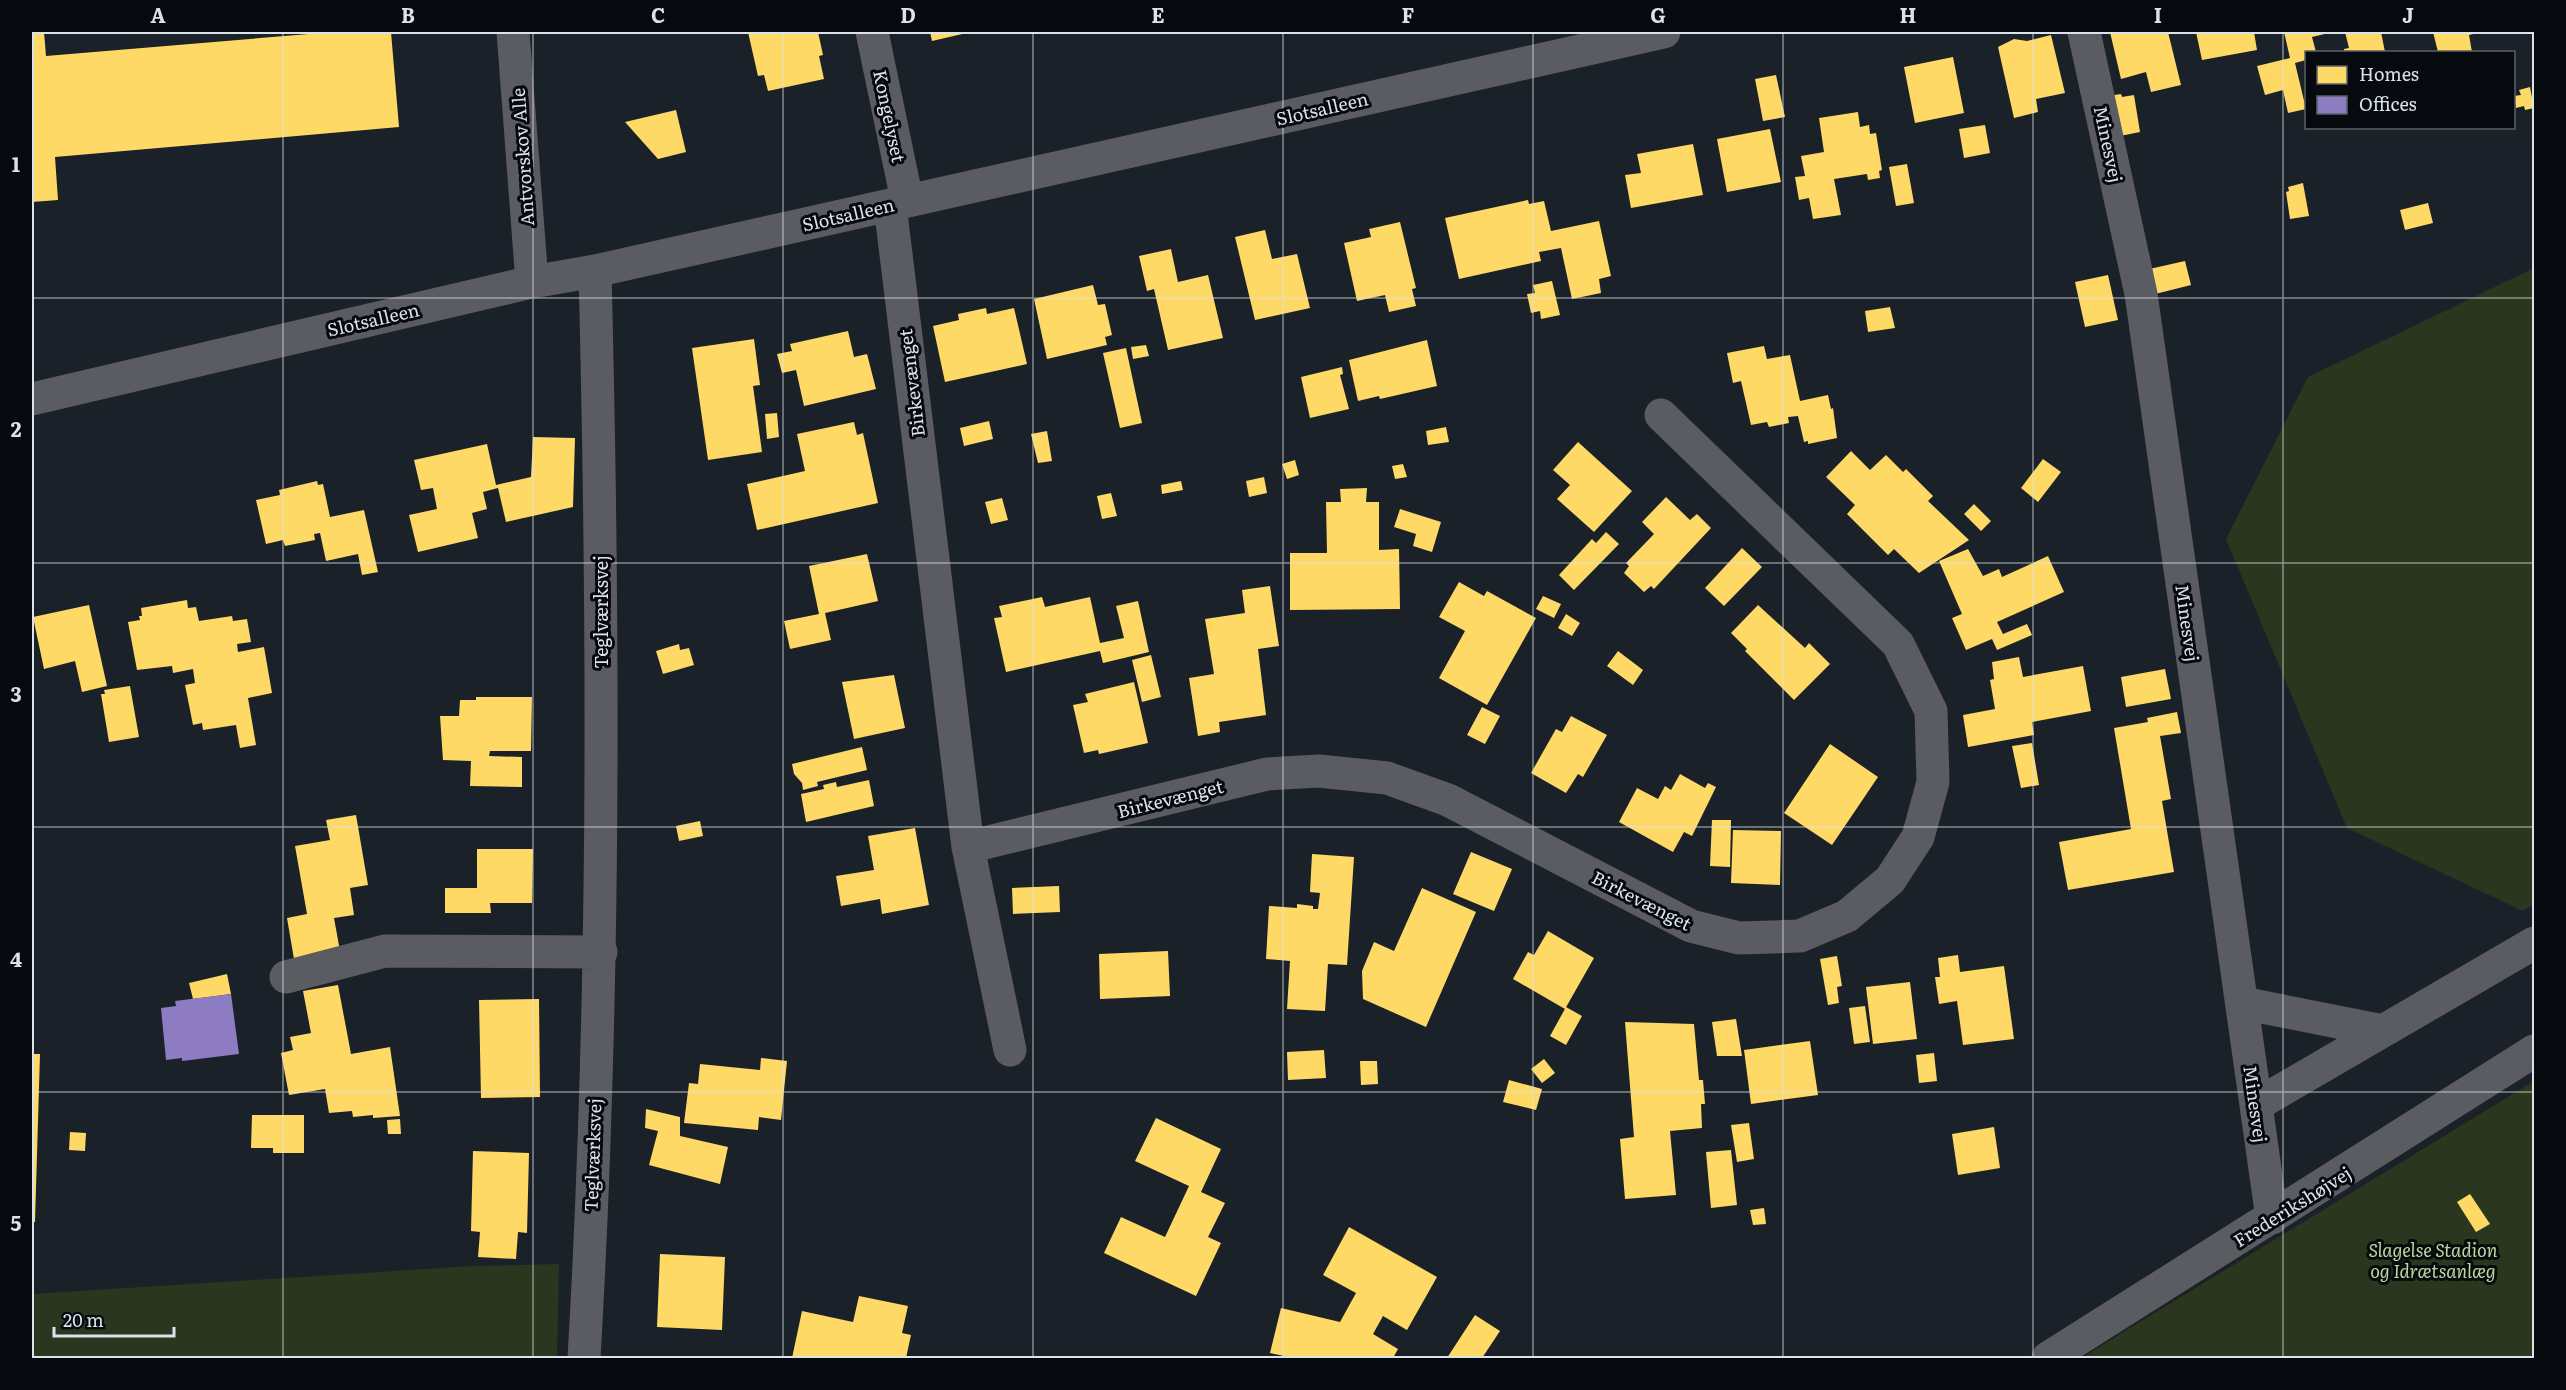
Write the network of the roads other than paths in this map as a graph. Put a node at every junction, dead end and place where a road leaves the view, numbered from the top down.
1 (513, 32) edge
2 (872, 32) edge
3 (1664, 32) edge
4 (2084, 32) edge
5 (898, 202) junction
6 (595, 271) junction
7 (532, 282) junction
8 (32, 399) edge
9 (1661, 415) dead end
10 (968, 847) junction
11 (2535, 943) edge
12 (601, 952) junction
13 (286, 977) dead end
14 (2242, 1003) junction
15 (2383, 1031) junction
16 (1010, 1050) dead end
17 (2535, 1052) edge
18 (2256, 1105) junction
19 (2272, 1218) junction
20 (584, 1359) edge
21 (2048, 1359) edge

1 - 7 street, Antvorskov Alle
2 - 5 street, Kongelyset
3 - 5 street, Slotsalleen
4 - 14 street, Minesvej
5 - 6 street, Slotsalleen
5 - 10 street, Birkevænget
6 - 7 street, Slotsalleen
6 - 12 street, Teglværksvej
7 - 8 street, Slotsalleen
9 - 10 street, Birkevænget
10 - 16 street, Birkevænget
11 - 15 street
12 - 13 street
12 - 20 street, Teglværksvej
14 - 15 street
14 - 18 street, Minesvej
15 - 18 street
17 - 19 street, Frederikshøjvej
18 - 19 street, Minesvej
19 - 21 street, Frederikshøjvej

